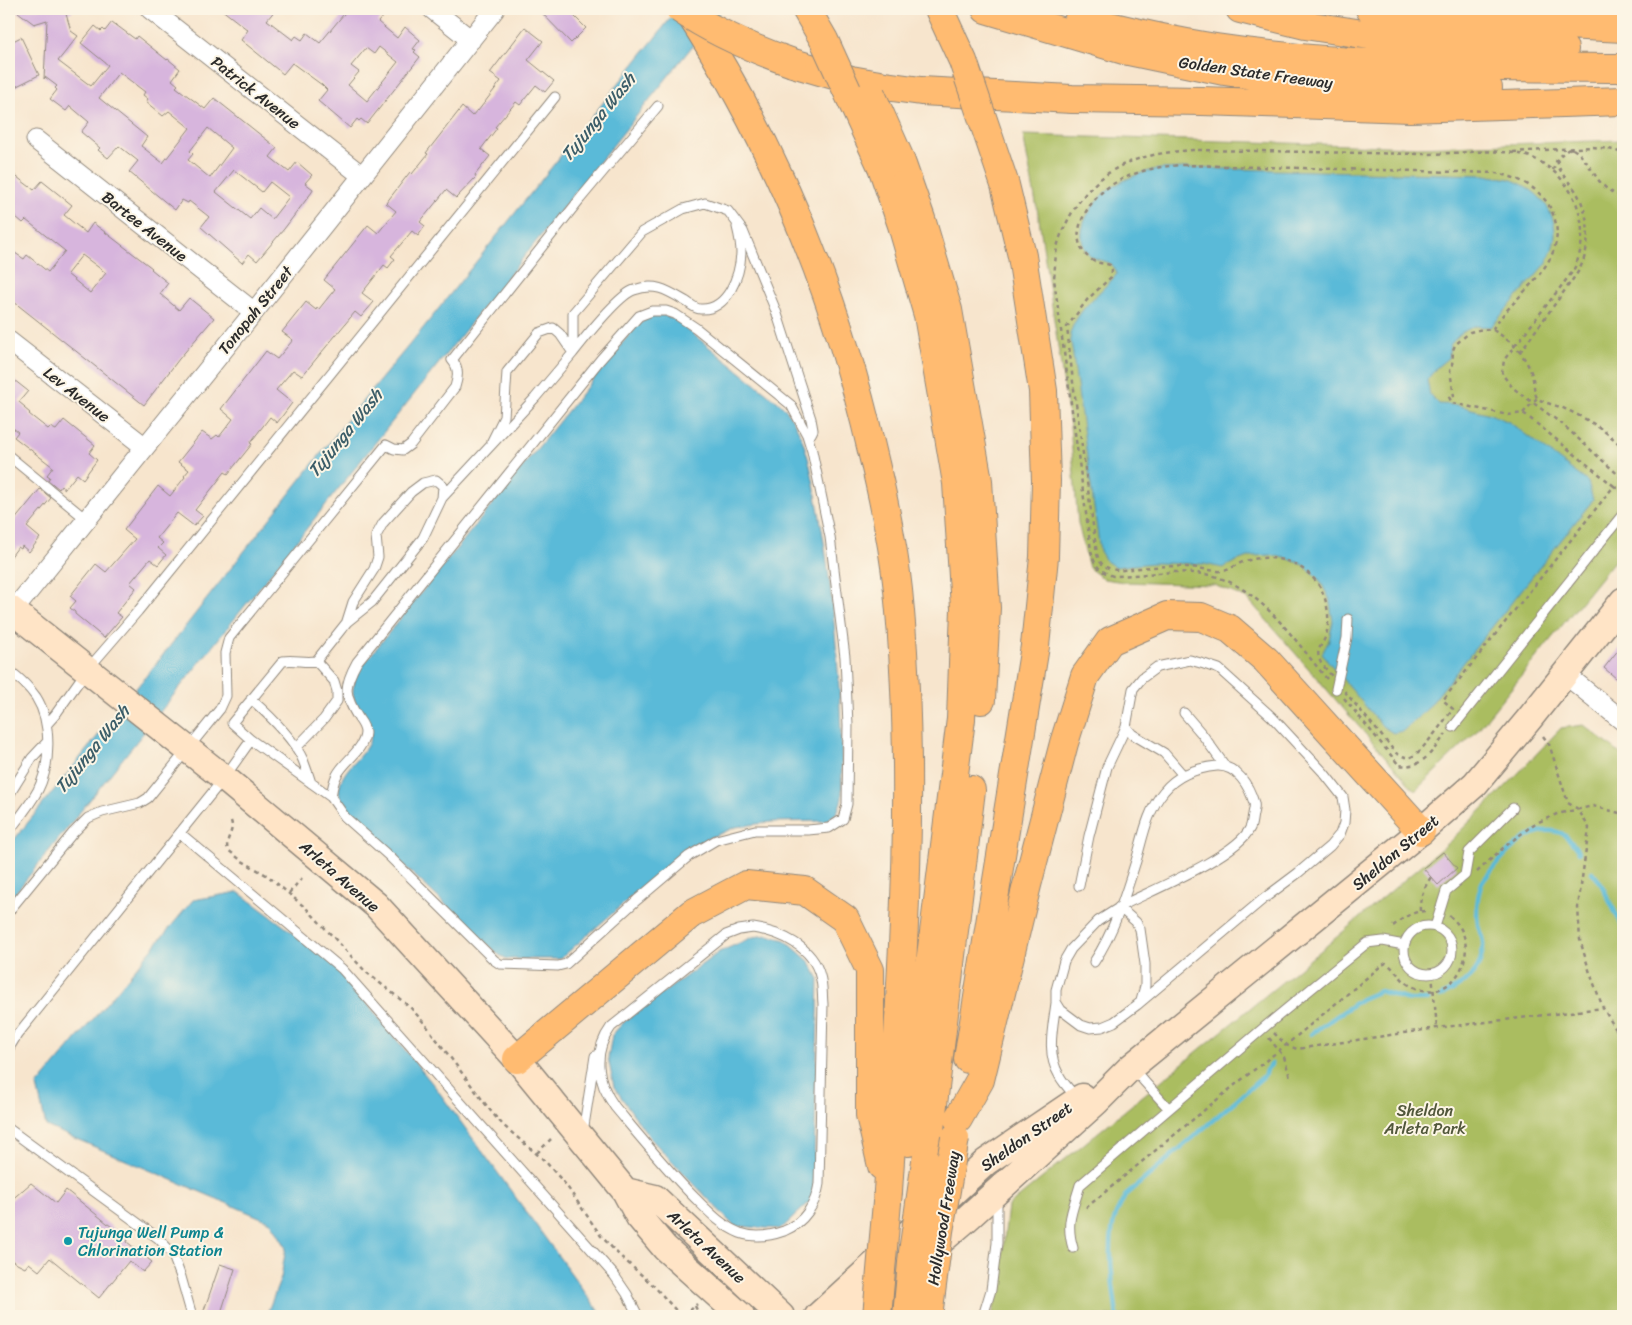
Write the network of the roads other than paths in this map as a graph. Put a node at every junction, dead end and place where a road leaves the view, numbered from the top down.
1 (150, 9) edge
2 (432, 9) edge
3 (495, 9) edge
4 (680, 9) edge
5 (687, 9) edge
6 (806, 9) edge
7 (828, 9) edge
8 (939, 9) edge
9 (986, 9) edge
10 (1046, 9) edge
11 (1240, 9) edge
12 (1370, 9) edge
13 (1567, 9) edge
14 (1452, 19) junction
15 (1623, 28) edge
16 (471, 40) junction
17 (1623, 51) edge
18 (1623, 68) edge
19 (1623, 91) edge
20 (555, 97) dead end
21 (1623, 101) edge
22 (658, 106) dead end
23 (36, 140) dead end
24 (891, 163) junction
25 (361, 175) junction
26 (734, 219) junction
27 (254, 312) junction
28 (9, 341) edge
29 (573, 353) junction
30 (807, 435) junction
31 (145, 447) junction
32 (487, 451) junction
33 (9, 456) edge
34 (442, 498) junction
35 (1623, 514) edge
36 (87, 520) junction
37 (1623, 601) edge
38 (11, 609) edge
39 (1348, 619) dead end
40 (347, 622) junction
41 (316, 660) junction
42 (9, 670) edge
43 (87, 670) junction
44 (1565, 674) junction
45 (335, 685) junction
46 (1337, 685) road end
47 (251, 699) junction
48 (350, 704) junction
49 (1184, 713) dead end
50 (1623, 722) edge
51 (47, 724) junction
52 (1126, 727) junction
53 (1453, 727) road end
54 (251, 740) junction
55 (47, 742) junction
56 (296, 748) junction
57 (188, 750) junction
58 (1225, 766) junction
59 (1183, 774) junction
60 (224, 778) junction
61 (311, 783) junction
62 (9, 794) edge
63 (331, 797) junction
64 (1513, 808) dead end
65 (9, 831) edge
66 (1421, 831) junction
67 (180, 833) junction
68 (1079, 886) dead end
69 (1120, 907) junction
70 (9, 911) edge
71 (1435, 927) junction
72 (1404, 945) junction
73 (1094, 962) dead end
74 (1056, 1002) junction
75 (1141, 1002) junction
76 (600, 1044) junction
77 (9, 1048) edge
78 (517, 1059) junction
79 (1132, 1067) junction
80 (1078, 1100) junction
81 (1169, 1108) junction
82 (956, 1128) junction
83 (9, 1129) edge
84 (582, 1139) junction
85 (897, 1186) junction
86 (625, 1191) junction
87 (997, 1191) junction
88 (1072, 1248) dead end
89 (192, 1316) edge
90 (638, 1316) edge
91 (741, 1316) edge
92 (781, 1316) edge
93 (818, 1316) edge
94 (852, 1316) edge
95 (877, 1316) edge
96 (895, 1316) edge
97 (907, 1316) edge
98 (928, 1316) edge
99 (983, 1316) edge

1 - 25 street, Patrick Avenue
2 - 16 street
3 - 16 street, Tonopah Street
4 - 21 highway, bridge
5 - 85 highway, bridge
6 - 24 highway, bridge
7 - 24 highway, bridge
8 - 82 highway, Hollywood Freeway, bridge
9 - 19 highway, Golden State Freeway
10 - 18 highway
11 - 17 highway
12 - 14 highway
13 - 14 highway
14 - 15 highway
16 - 25 street, Tonopah Street
20 - 43 lane
22 - 57 lane
23 - 27 street, Bartee Avenue
24 - 85 highway
24 - 97 highway, bridge
25 - 27 street, Tonopah Street
26 - 29 lane
26 - 29 lane
26 - 30 lane
27 - 31 street, Tonopah Street
28 - 31 street, Lev Avenue
29 - 32 lane
29 - 32 lane
30 - 48 lane
30 - 63 lane
31 - 36 street, Tonopah Street
32 - 34 lane
33 - 36 lane
34 - 40 lane
34 - 40 lane
35 - 53 lane
36 - 38 street, Tonopah Street
37 - 44 main road, Sheldon Street
38 - 43 main road, Arleta Avenue
39 - 46 lane
40 - 41 lane
41 - 45 lane
41 - 47 lane
42 - 51 lane
43 - 51 lane
43 - 57 main road, Arleta Avenue
44 - 50 street
44 - 66 main road, Sheldon Street
45 - 48 lane
45 - 56 lane
47 - 54 lane
47 - 56 lane
48 - 63 lane
49 - 58 lane
51 - 55 lane
52 - 59 lane
52 - 68 lane
52 - 75 lane
54 - 60 lane
54 - 61 lane
55 - 62 lane
55 - 65 lane
56 - 61 lane
57 - 60 main road, Arleta Avenue
57 - 70 lane
58 - 59 lane
58 - 69 lane
59 - 69 lane
60 - 67 lane
60 - 78 main road, Arleta Avenue
61 - 63 lane
64 - 71 lane
66 - 79 main road, Sheldon Street
66 - 82 highway
67 - 77 lane
67 - 90 lane
69 - 73 lane
69 - 74 lane
69 - 75 lane
71 - 72 lane
71 - 72 lane
72 - 81 lane
74 - 75 lane
74 - 80 lane
76 - 76 lane
76 - 84 lane
78 - 84 main road, Arleta Avenue
78 - 85 highway
79 - 80 main road, Sheldon Street
79 - 81 lane
79 - 87 main road, Sheldon Street
80 - 93 main road, Sheldon Street
81 - 88 lane
82 - 98 highway, Hollywood Freeway, bridge
83 - 89 lane
84 - 86 main road, Arleta Avenue
85 - 95 highway, bridge
85 - 96 highway
86 - 91 main road, Arleta Avenue
86 - 92 main road, Arleta Avenue
87 - 94 main road, Sheldon Street
87 - 99 lane

